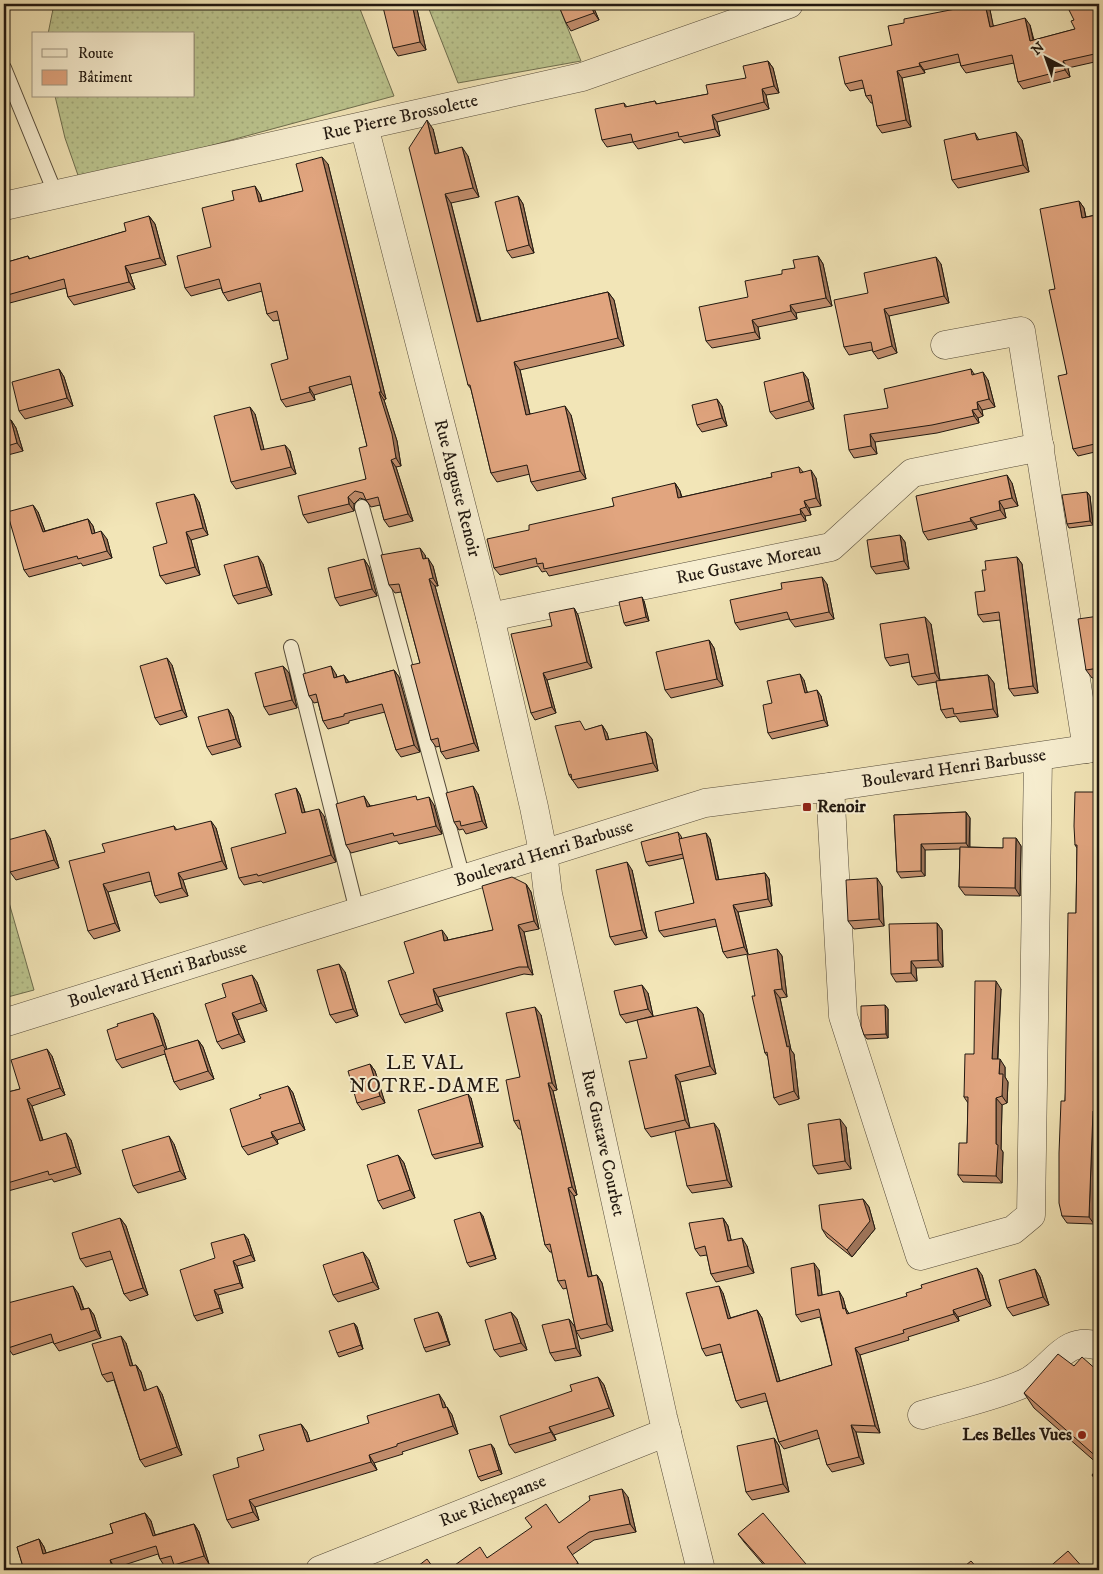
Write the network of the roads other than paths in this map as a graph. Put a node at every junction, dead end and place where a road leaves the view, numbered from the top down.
1 (789, 4) edge
2 (4, 68) edge
3 (364, 126) junction
4 (56, 195) junction
5 (4, 206) edge
6 (945, 345) dead end
7 (1040, 447) junction
8 (362, 507) edge
9 (490, 617) junction
10 (290, 647) dead end
11 (1093, 748) edge
12 (1038, 758) junction
13 (830, 787) junction
14 (543, 852) junction
15 (463, 878) junction
16 (357, 911) junction
17 (4, 1023) edge
18 (1099, 1346) edge
19 (922, 1415) dead end
20 (666, 1432) junction
21 (320, 1570) edge
22 (700, 1570) edge

1 - 3 street, Rue Pierre Brossolette
2 - 4 lane
3 - 4 street, Rue Pierre Brossolette
3 - 9 street, Rue Auguste Renoir
4 - 5 street, Rue Pierre Brossolette
6 - 7 street
7 - 9 street, Rue Gustave Moreau
7 - 11 street
8 - 15 lane
9 - 14 street, Rue Auguste Renoir
10 - 16 lane
11 - 12 street, Boulevard Henri Barbusse
12 - 13 street, Boulevard Henri Barbusse
12 - 13 street
13 - 14 street, Boulevard Henri Barbusse
14 - 15 street, Boulevard Henri Barbusse
14 - 20 street, Rue Gustave Courbet
15 - 16 street, Boulevard Henri Barbusse
16 - 17 street, Boulevard Henri Barbusse
18 - 19 street
20 - 21 street, Rue Richepanse
20 - 22 street, Rue Gustave Courbet

